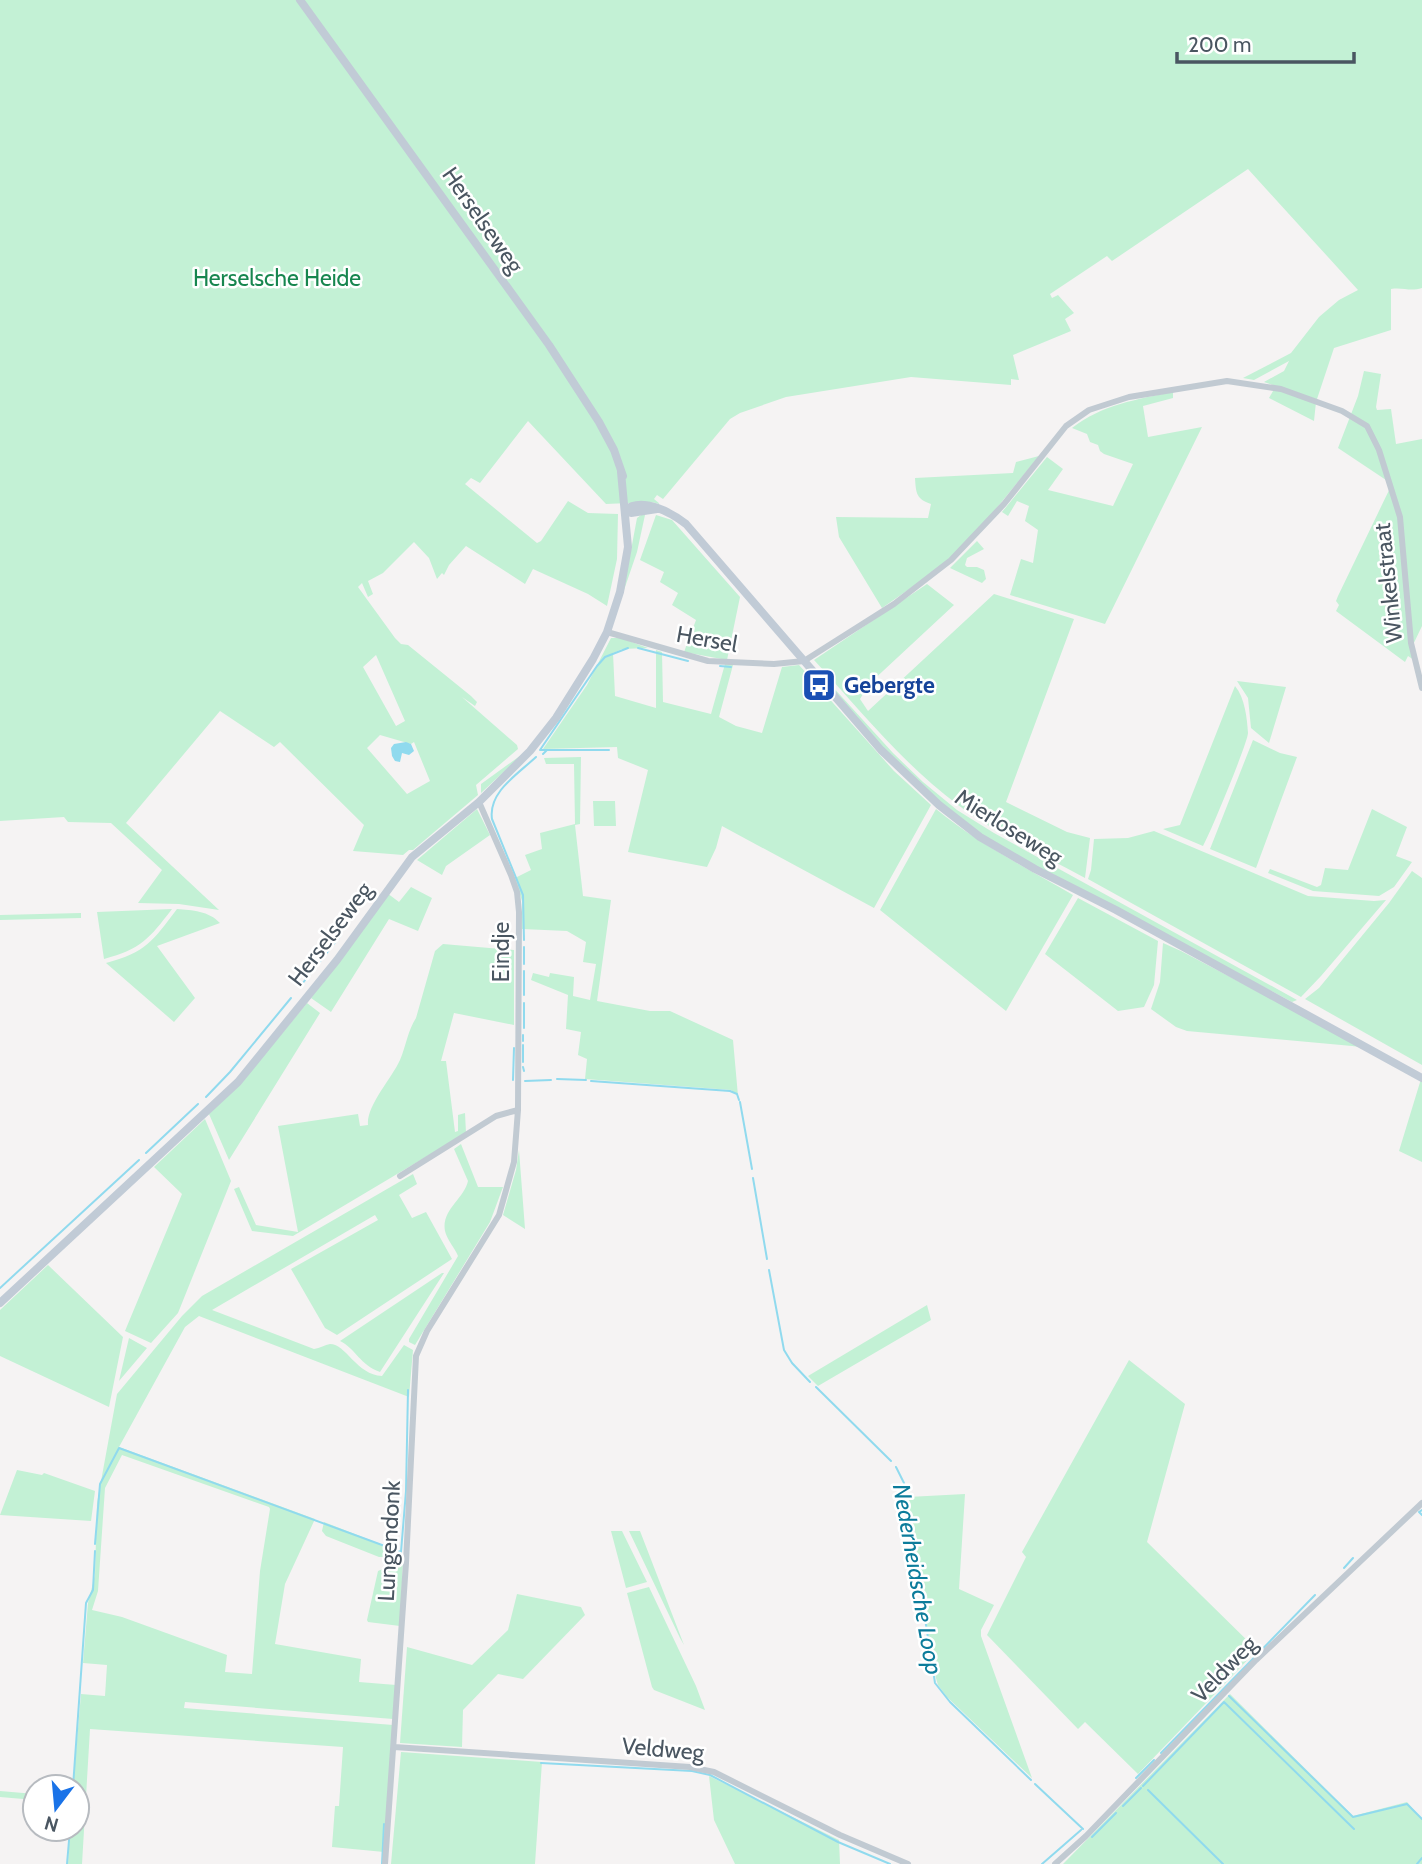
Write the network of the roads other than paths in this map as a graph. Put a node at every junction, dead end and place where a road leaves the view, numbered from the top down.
1 (300, 0) edge
2 (629, 510) junction
3 (607, 632) junction
4 (804, 661) junction
5 (1422, 688) edge
6 (479, 802) junction
7 (1422, 1077) edge
8 (518, 1110) junction
9 (400, 1176) dead end
10 (485, 1239) joint
11 (0, 1303) edge
12 (1422, 1503) edge
13 (394, 1747) junction
14 (385, 1864) edge
15 (908, 1864) edge
16 (1055, 1864) edge

1 - 2 street, Herselseweg
2 - 3 street, Herselseweg
2 - 4 street, Mierloseweg
3 - 4 street, Hersel
3 - 6 street, Herselseweg
4 - 5 street, Winkelstraat
4 - 7 street, Mierloseweg
6 - 8 street, Eindje
6 - 11 street, Herselseweg
8 - 9 street
8 - 10 street, Eindje
10 - 13 street, Lungendonk
12 - 16 street, Veldweg
13 - 14 street, Lungendonk
13 - 15 street, Veldweg

